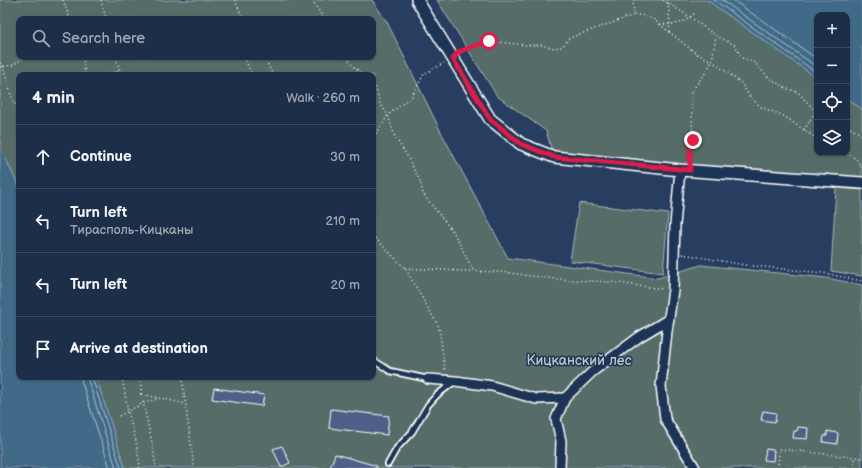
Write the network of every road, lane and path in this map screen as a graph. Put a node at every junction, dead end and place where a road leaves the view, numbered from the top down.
1 (63, 0) edge
2 (101, 0) edge
3 (235, 0) edge
4 (312, 0) edge
5 (417, 0) edge
6 (633, 0) edge
7 (663, 0) edge
8 (668, 3) junction
9 (696, 12) dead end
10 (634, 15) junction
11 (69, 16) edge
12 (105, 16) edge
13 (242, 16) edge
14 (322, 16) edge
15 (690, 17) junction
16 (659, 24) junction
17 (670, 24) junction
18 (669, 32) junction
19 (716, 36) junction
20 (453, 59) junction
21 (20, 60) edge
22 (82, 60) edge
23 (117, 60) edge
24 (245, 60) edge
25 (266, 60) edge
26 (349, 60) edge
27 (712, 61) junction
28 (0, 63) edge
29 (3, 66) junction
30 (0, 67) edge
31 (120, 71) joint
32 (84, 72) edge
33 (116, 72) edge
34 (251, 72) edge
35 (272, 72) edge
36 (360, 72) edge
37 (376, 88) edge
38 (16, 105) edge
39 (814, 110) edge
40 (388, 115) junction
41 (814, 115) edge
42 (850, 128) edge
43 (804, 130) junction
44 (376, 134) edge
45 (862, 135) edge
46 (814, 137) edge
47 (850, 154) edge
48 (862, 169) edge
49 (685, 170) junction
50 (862, 183) edge
51 (376, 238) edge
52 (675, 252) junction
53 (405, 268) junction
54 (474, 272) junction
55 (862, 280) edge
56 (673, 290) junction
57 (669, 319) junction
58 (376, 362) edge
59 (428, 379) joint
60 (123, 380) edge
61 (141, 380) edge
62 (182, 380) edge
63 (455, 381) junction
64 (141, 394) junction
65 (161, 398) junction
66 (565, 398) junction
67 (143, 403) junction
68 (185, 404) junction
69 (128, 412) junction
70 (119, 416) dead end
71 (854, 457) junction
72 (862, 458) edge
73 (388, 464) dead end
74 (138, 468) edge
75 (156, 468) edge
76 (194, 468) edge
77 (560, 468) edge
78 (695, 468) edge
79 (778, 468) edge
80 (854, 468) edge

1 - 11 path
2 - 12 path
3 - 13 path
4 - 14 path
5 - 20 street
6 - 10 path
7 - 8 path
8 - 15 path
8 - 17 path
9 - 15 path
10 - 16 path
10 - 20 path
15 - 17 path
15 - 19 path
16 - 17 path
16 - 18 path
17 - 18 path
18 - 27 path
19 - 27 path
19 - 39 path
20 - 40 path
20 - 49 street
21 - 29 path
22 - 32 path
23 - 31 path
24 - 34 path
25 - 35 path
26 - 36 path
27 - 43 path
27 - 49 path
28 - 29 path
29 - 30 path
29 - 38 path
31 - 33 path
37 - 40 path
40 - 44 path
40 - 54 path
41 - 43 path
42 - 45 path
43 - 46 path
47 - 48 path
49 - 50 street
49 - 52 street
51 - 53 path
52 - 55 path
52 - 56 street
53 - 54 path
53 - 63 path
54 - 56 path
56 - 57 street
57 - 66 street
57 - 78 street
58 - 59 lane
59 - 63 street
60 - 69 path
61 - 64 path
62 - 68 path
63 - 66 street
63 - 73 lane
64 - 65 path
64 - 67 path
65 - 67 path
65 - 68 path
66 - 77 street
67 - 69 path
67 - 75 path
68 - 76 path
69 - 70 path
69 - 74 path
71 - 72 path
71 - 79 path
71 - 80 path

